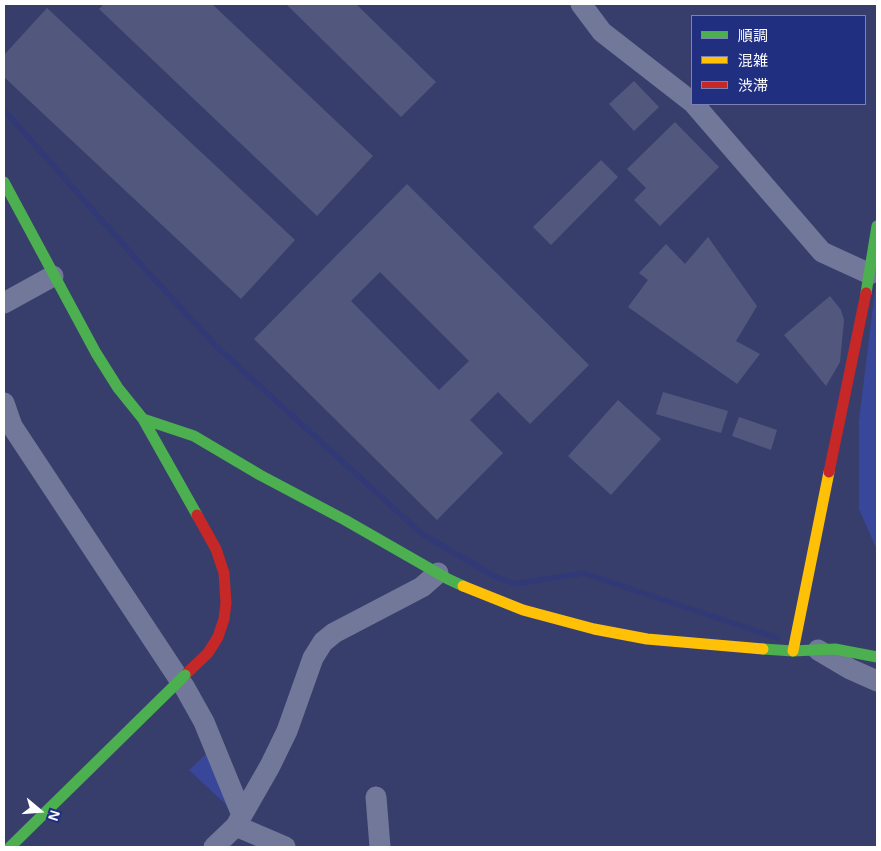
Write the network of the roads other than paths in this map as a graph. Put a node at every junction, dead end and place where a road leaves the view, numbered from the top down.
1 (581, 4) edge
2 (691, 101) edge
3 (695, 105) edge
4 (4, 182) edge
5 (877, 226) edge
6 (873, 267) edge
7 (53, 276) junction
8 (4, 303) edge
9 (4, 403) edge
10 (143, 419) junction
11 (438, 573) junction
12 (818, 650) junction
13 (793, 651) junction
14 (877, 657) edge
15 (877, 681) edge
16 (376, 797) dead end
17 (239, 820) junction
18 (9, 844) edge
19 (214, 847) edge
20 (286, 847) edge
21 (380, 847) edge

1 - 2 street
3 - 6 street
4 - 7 street
5 - 6 street
6 - 13 street
7 - 8 street
7 - 10 street
9 - 17 street
10 - 11 street
10 - 18 street, bridge
11 - 13 street
11 - 17 street
12 - 13 street
12 - 14 street
12 - 15 street
16 - 21 street
17 - 19 street
17 - 20 street

